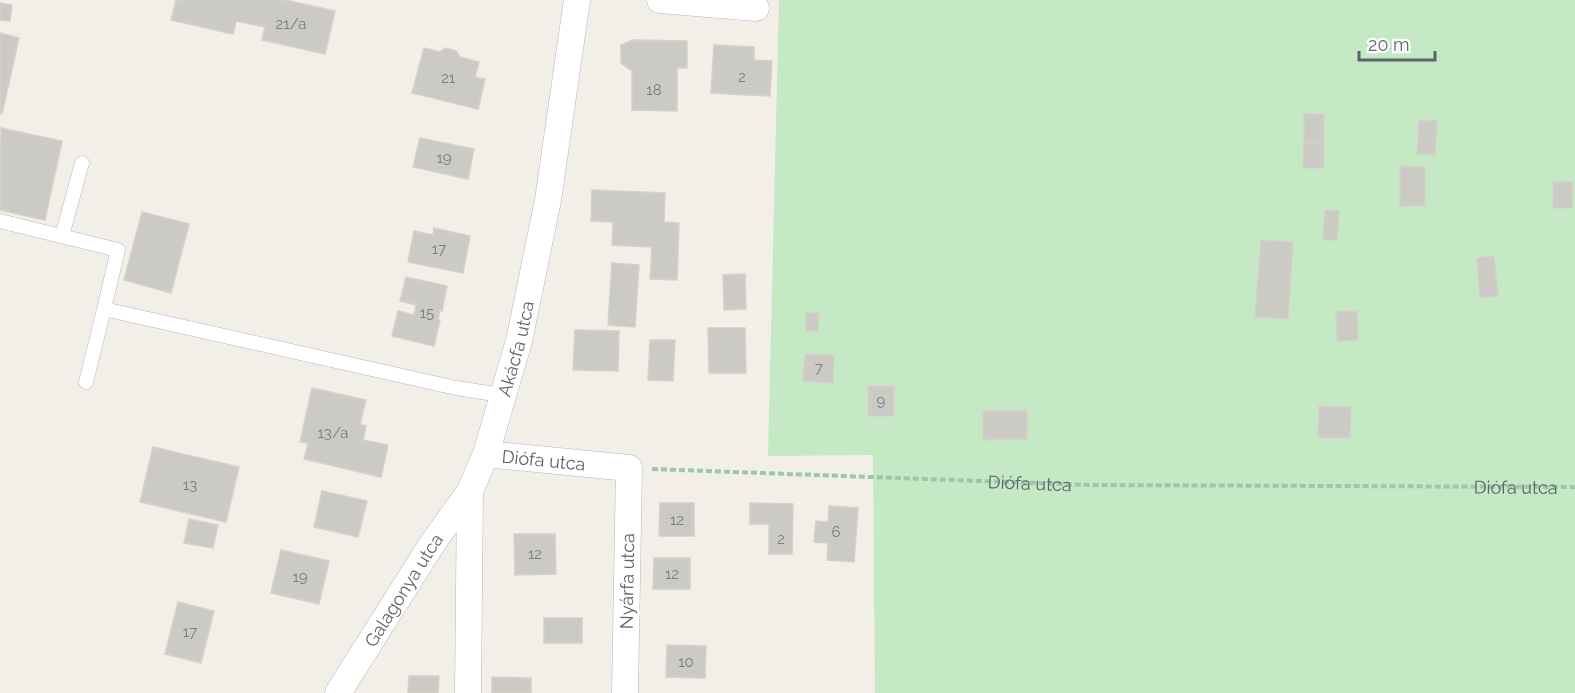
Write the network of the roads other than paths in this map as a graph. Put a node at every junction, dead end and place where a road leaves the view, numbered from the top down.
1 (577, 0) edge
2 (660, 0) edge
3 (756, 8) dead end
4 (82, 163) dead end
5 (0, 221) edge
6 (62, 236) junction
7 (104, 309) junction
8 (86, 382) dead end
9 (501, 395) junction
10 (486, 454) junction
11 (629, 468) joint
12 (470, 491) junction
13 (338, 693) edge
14 (468, 693) edge
15 (625, 693) edge

1 - 9 street, Akácfa utca
2 - 3 street
4 - 6 lane
5 - 6 lane
6 - 7 lane
7 - 8 lane
7 - 9 lane
9 - 10 street, Akácfa utca
10 - 11 street, Diófa utca
10 - 12 street, Akácfa utca
11 - 15 street, Nyárfa utca
12 - 13 street, Galagonya utca
12 - 14 street, Akácfa utca

